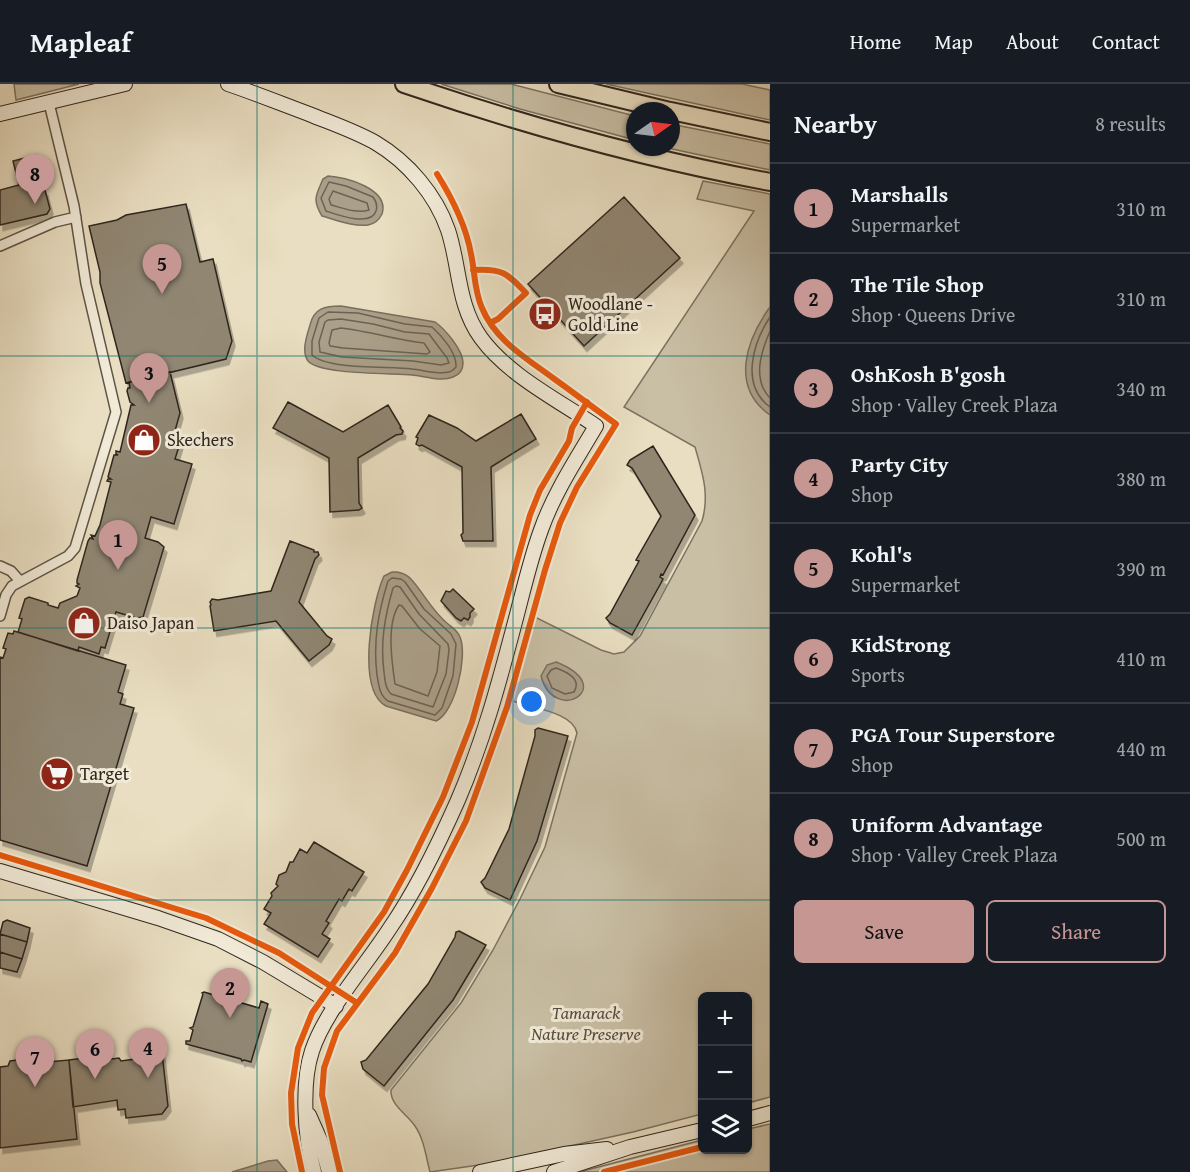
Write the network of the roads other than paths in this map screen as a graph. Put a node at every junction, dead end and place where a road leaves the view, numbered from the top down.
1 (125, 84) edge
2 (228, 84) edge
3 (404, 84) edge
4 (558, 84) edge
5 (633, 102) edge
6 (49, 103) junction
7 (680, 113) edge
8 (0, 114) edge
9 (770, 132) edge
10 (770, 182) edge
11 (76, 217) junction
12 (0, 246) edge
13 (0, 566) edge
14 (20, 581) junction
15 (0, 616) edge
16 (0, 871) edge
17 (336, 1006) junction
18 (307, 1110) junction
19 (770, 1113) edge
20 (752, 1118) edge
21 (698, 1131) edge
22 (630, 1147) junction
23 (314, 1172) edge
24 (329, 1172) edge
25 (480, 1172) edge
26 (554, 1172) edge

1 - 6 street
2 - 17 street
3 - 10 highway
4 - 5 highway
6 - 8 street
6 - 11 street
7 - 9 highway
11 - 12 street
11 - 14 street
13 - 14 street
14 - 15 street
16 - 17 street
17 - 18 street
18 - 23 street
18 - 24 street
19 - 20 street
21 - 22 street
22 - 25 street
22 - 26 street

